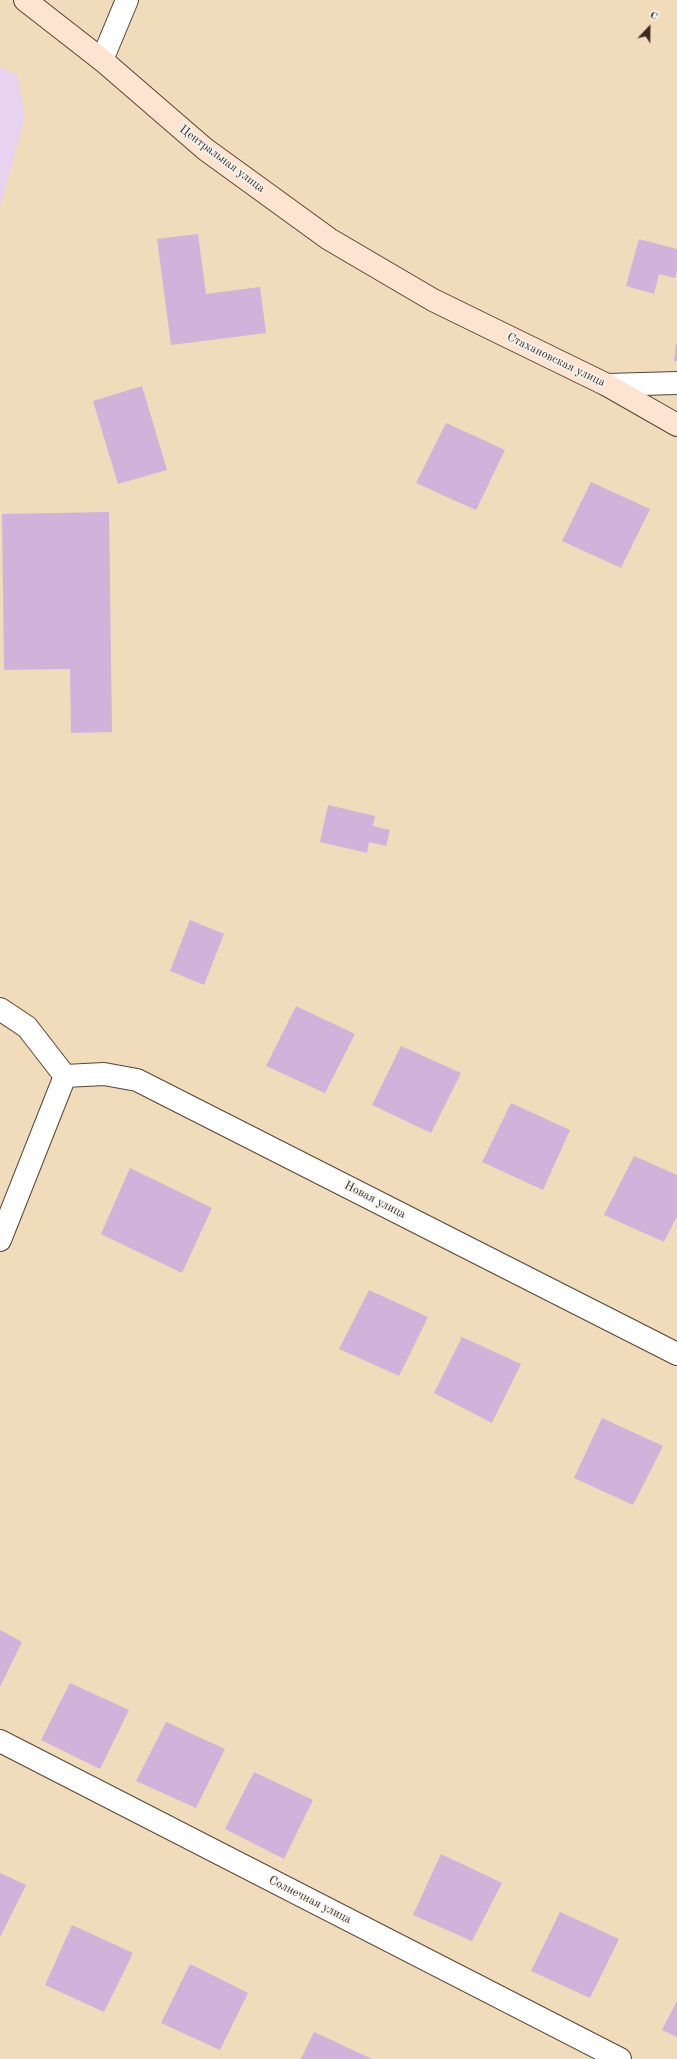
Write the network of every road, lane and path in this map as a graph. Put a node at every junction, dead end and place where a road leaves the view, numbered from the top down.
1 (25, 0) edge
2 (127, 0) edge
3 (102, 60) junction
4 (433, 300) joint
5 (677, 383) edge
6 (607, 386) junction
7 (677, 425) edge
8 (0, 1009) edge
9 (65, 1076) junction
10 (0, 1240) edge
11 (677, 1354) edge
12 (0, 1741) edge
13 (620, 2059) edge

1 - 3 street, Центральная улица
2 - 3 street
3 - 4 street, Центральная улица
4 - 6 street, Стахановская улица
5 - 6 street
6 - 7 street, Стахановская улица
8 - 9 street
9 - 10 street
9 - 11 street, Новая улица
12 - 13 street, Солнечная улица

